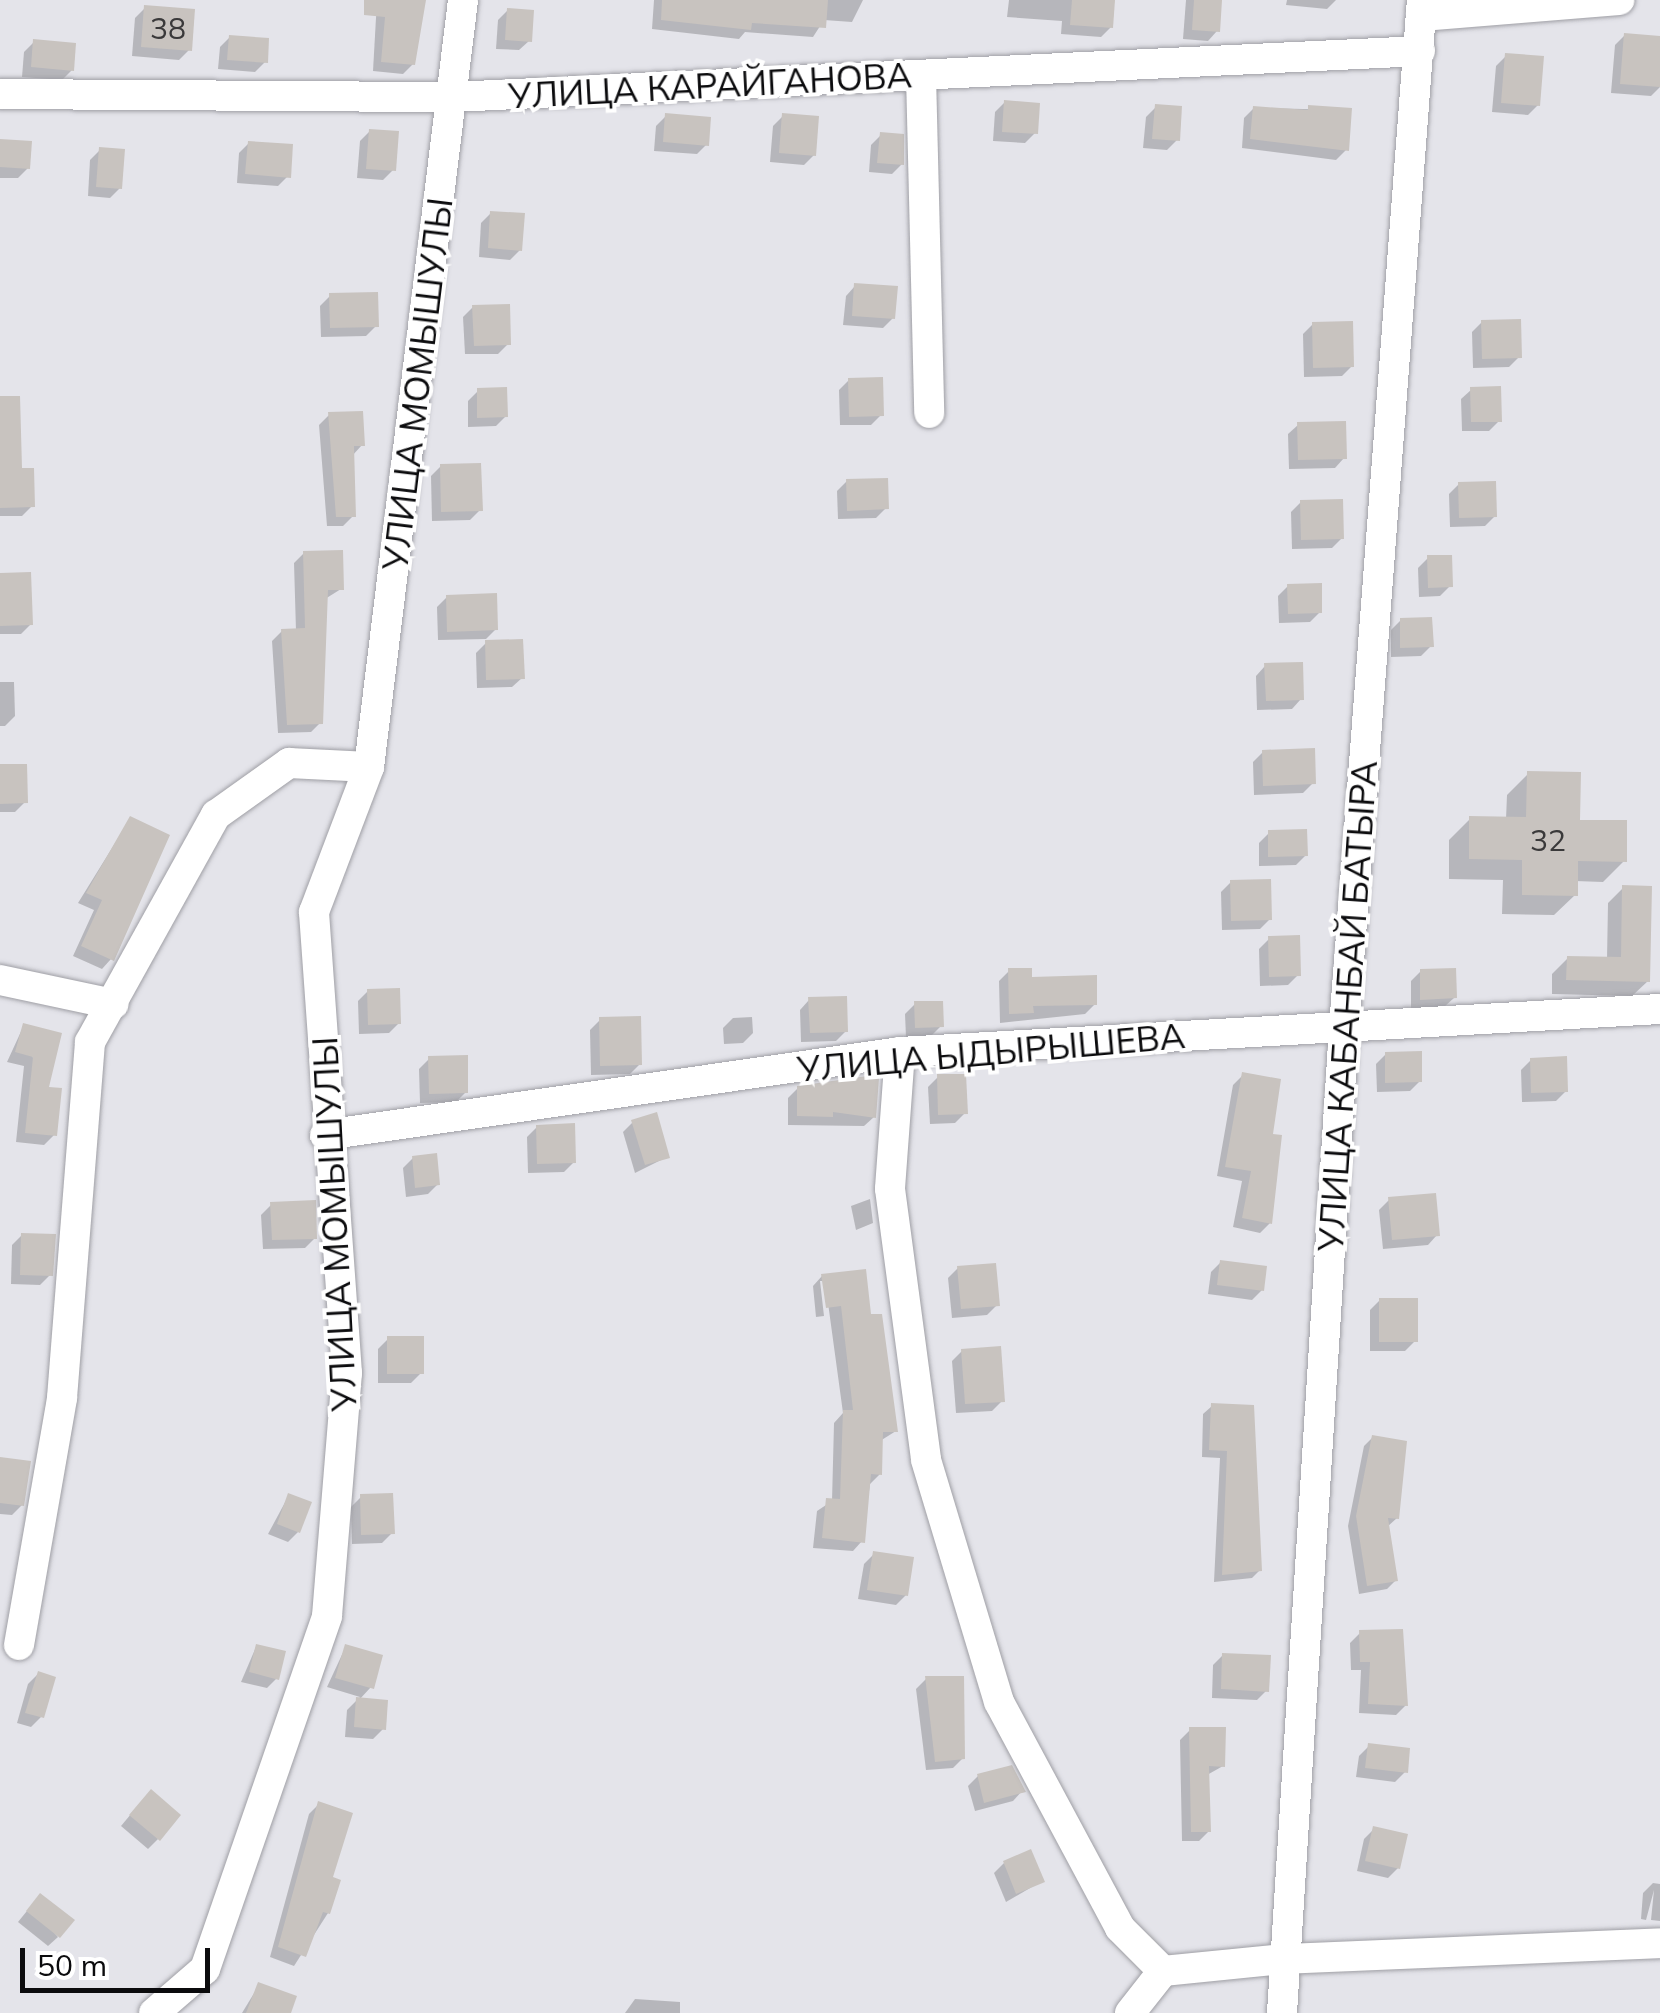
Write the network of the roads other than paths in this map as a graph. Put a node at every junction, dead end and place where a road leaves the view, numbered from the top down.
1 (463, 0) edge
2 (1619, 0) edge
3 (1421, 8) edge
4 (1420, 51) junction
5 (921, 75) junction
6 (0, 94) edge
7 (453, 97) junction
8 (929, 413) dead end
9 (369, 768) junction
10 (0, 980) edge
11 (113, 1004) junction
12 (1660, 1008) edge
13 (1344, 1027) junction
14 (900, 1052) junction
15 (326, 1136) junction
16 (19, 1645) dead end
17 (1660, 1943) edge
18 (1284, 1958) junction
19 (204, 1969) junction
20 (1163, 1971) junction
21 (154, 2013) edge
22 (190, 2013) edge
23 (1130, 2013) edge
24 (1282, 2013) edge

1 - 7 street, УЛИЦА МОМЫШУЛЫ
2 - 3 street
3 - 4 street, УЛИЦА КАБАНБАЙ БАТЫРА
4 - 5 street, УЛИЦА КАРАЙГАНОВА
4 - 13 street, УЛИЦА КАБАНБАЙ БАТЫРА
5 - 7 street, УЛИЦА КАРАЙГАНОВА
5 - 8 street
6 - 7 street, УЛИЦА КАРАЙГАНОВА
7 - 9 street, УЛИЦА МОМЫШУЛЫ
9 - 11 street
9 - 15 street, УЛИЦА МОМЫШУЛЫ
10 - 11 street
11 - 16 street
12 - 13 street, УЛИЦА ЫДЫРЫШЕВА
13 - 14 street, УЛИЦА ЫДЫРЫШЕВА
13 - 18 street, УЛИЦА КАБАНБАЙ БАТЫРА
14 - 15 street, УЛИЦА ЫДЫРЫШЕВА
14 - 20 street
15 - 19 street, УЛИЦА МОМЫШУЛЫ
17 - 18 street
18 - 20 street
18 - 24 street, УЛИЦА КАБАНБАЙ БАТЫРА
19 - 21 street, УЛИЦА МОМЫШУЛЫ
19 - 22 street, УЛИЦА МОМЫШУЛЫ
20 - 23 street

